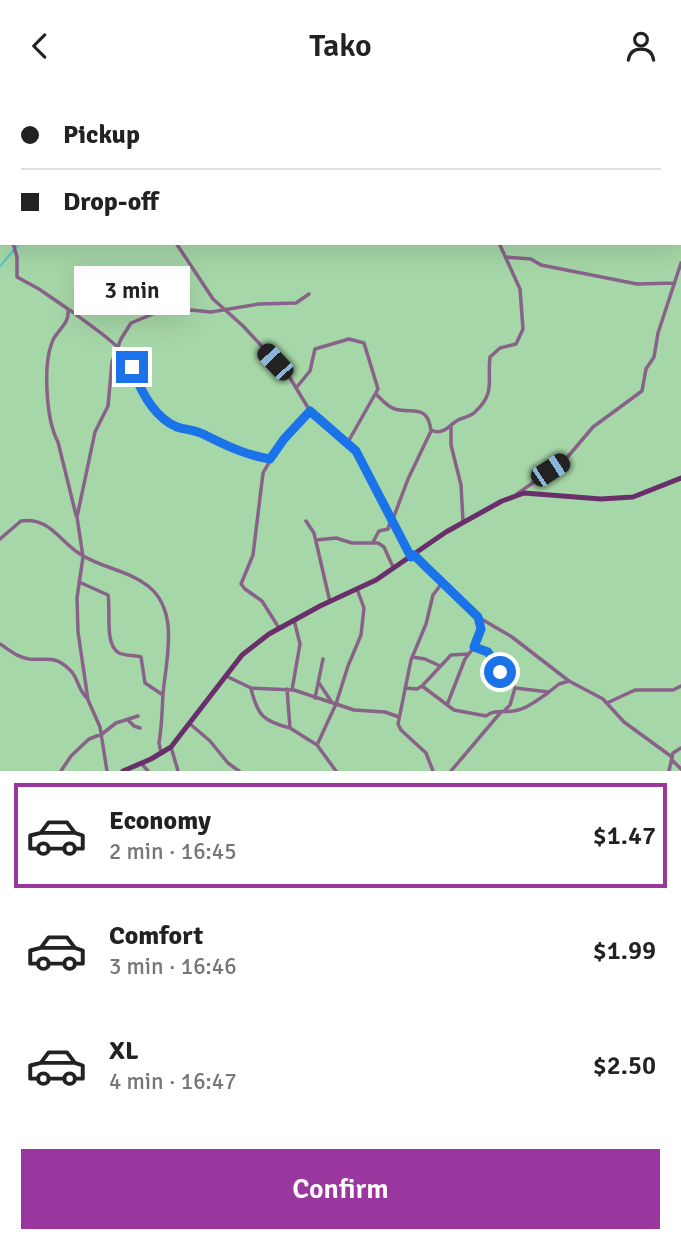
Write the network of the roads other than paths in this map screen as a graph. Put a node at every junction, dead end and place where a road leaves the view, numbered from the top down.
1 (14, 245) edge
2 (177, 245) edge
3 (500, 245) edge
4 (506, 257) junction
5 (681, 263) edge
6 (674, 283) junction
7 (309, 294) dead end
8 (68, 309) junction
9 (224, 309) junction
10 (118, 348) junction
11 (296, 388) junction
12 (377, 395) junction
13 (310, 411) junction
14 (451, 425) junction
15 (431, 430) junction
16 (348, 442) junction
17 (270, 459) junction
18 (681, 478) edge
19 (517, 494) junction
20 (77, 517) junction
21 (392, 517) junction
22 (306, 521) dead end
23 (463, 521) junction
24 (0, 539) edge
25 (316, 540) junction
26 (373, 542) junction
27 (412, 556) junction
28 (83, 557) junction
29 (394, 569) junction
30 (79, 582) junction
31 (442, 583) junction
32 (357, 589) junction
33 (330, 601) junction
34 (478, 617) junction
35 (294, 619) junction
36 (279, 628) junction
37 (0, 644) edge
38 (474, 647) junction
39 (468, 654) junction
40 (412, 657) junction
41 (323, 659) dead end
42 (440, 666) junction
43 (225, 675) junction
44 (569, 681) junction
45 (318, 683) junction
46 (422, 686) junction
47 (681, 686) edge
48 (251, 688) junction
49 (405, 688) junction
50 (515, 688) junction
51 (290, 690) junction
52 (550, 692) junction
53 (163, 695) junction
54 (315, 698) junction
55 (88, 700) junction
56 (607, 703) junction
57 (334, 704) junction
58 (447, 705) junction
59 (502, 712) junction
60 (138, 716) dead end
61 (399, 717) junction
62 (128, 720) junction
63 (189, 723) junction
64 (140, 728) dead end
65 (290, 728) junction
66 (102, 734) junction
67 (317, 745) junction
68 (171, 747) junction
69 (681, 748) edge
70 (161, 753) junction
71 (672, 758) junction
72 (141, 763) junction
73 (132, 769) edge
74 (681, 769) edge
75 (61, 771) edge
76 (107, 771) edge
77 (123, 771) edge
78 (148, 771) edge
79 (178, 771) edge
80 (239, 771) edge
81 (336, 771) edge
82 (433, 771) edge
83 (451, 771) edge
84 (669, 771) edge

1 - 8 street
2 - 9 street
3 - 4 street
4 - 6 street
4 - 14 street
5 - 6 street
6 - 19 street
7 - 9 street
8 - 10 street
8 - 20 street
9 - 10 street
9 - 11 street
10 - 17 street
10 - 20 street
11 - 12 street
11 - 13 street
12 - 15 street
12 - 16 street
13 - 16 street
13 - 17 street
14 - 15 street
14 - 23 street
15 - 21 street
16 - 21 street
17 - 36 street
18 - 19 street
19 - 23 street
20 - 28 street
21 - 26 street
21 - 27 street
22 - 25 street
23 - 27 street
24 - 28 street
25 - 26 street
25 - 33 street
26 - 29 street
27 - 29 street
27 - 31 street
28 - 30 street
28 - 53 street
29 - 32 street
30 - 53 street
30 - 55 street
31 - 34 street
31 - 40 street
32 - 33 street
32 - 57 street
33 - 35 street
34 - 38 street
34 - 44 street
35 - 36 street
35 - 51 street
36 - 43 street
37 - 55 street
38 - 39 street
38 - 50 street
39 - 42 street
39 - 58 street
40 - 42 street
40 - 49 street
41 - 45 street
42 - 46 street
43 - 48 street
43 - 63 street
44 - 52 street
44 - 56 street
45 - 54 street
45 - 57 street
46 - 49 street
46 - 58 street
47 - 56 street
48 - 51 street
48 - 65 street
49 - 61 street
50 - 52 street
50 - 59 street
51 - 54 street
51 - 65 street
52 - 59 street
53 - 70 street
54 - 57 street
55 - 66 street
56 - 71 street
57 - 61 street
57 - 67 street
58 - 59 street
59 - 83 street
60 - 62 street
61 - 82 street
62 - 64 street
62 - 66 street
63 - 68 street
63 - 80 street
65 - 67 street
66 - 75 street
66 - 76 street
67 - 81 street
68 - 70 street
68 - 79 street
69 - 71 street
70 - 72 street
71 - 74 street
71 - 84 street
72 - 73 street
72 - 78 street
73 - 77 street

